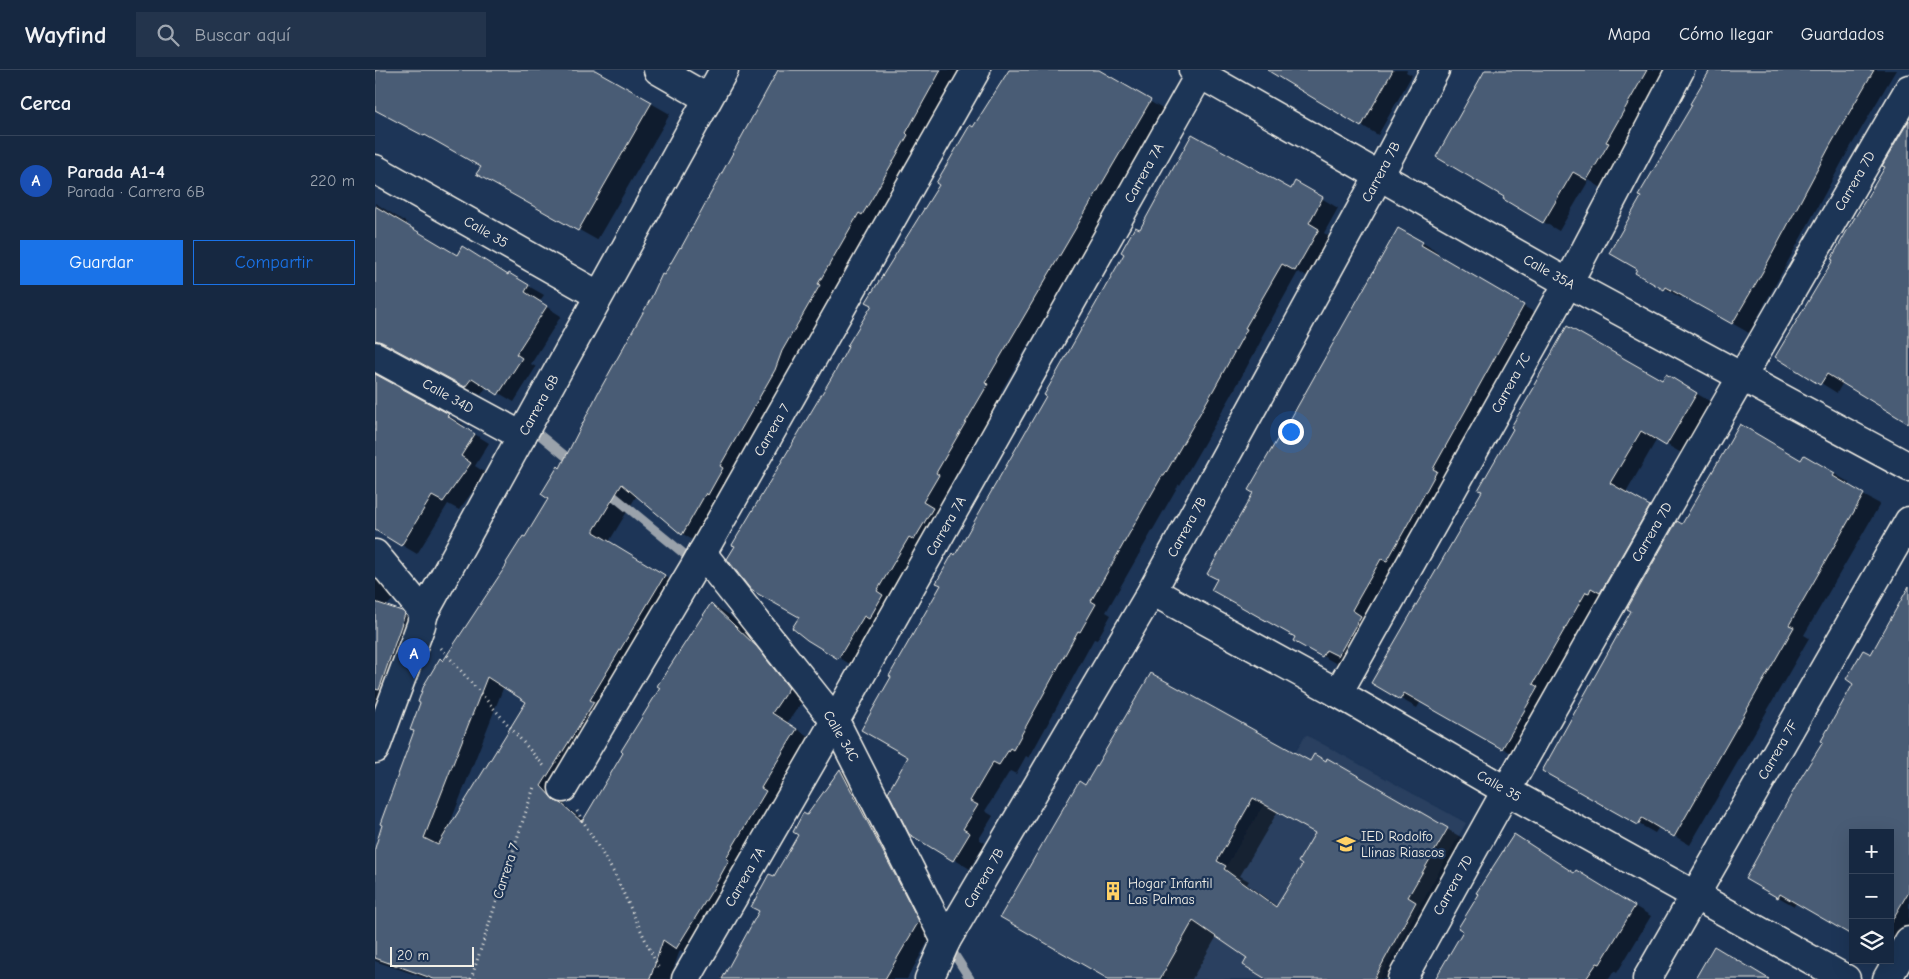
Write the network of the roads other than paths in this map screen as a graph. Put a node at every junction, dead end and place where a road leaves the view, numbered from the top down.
1 (658, 70) edge
2 (724, 70) edge
3 (976, 70) edge
4 (1435, 70) edge
5 (1680, 70) edge
6 (1198, 71) edge
7 (1909, 88) edge
8 (707, 98) junction
9 (375, 169) edge
10 (1379, 176) junction
11 (1567, 283) junction
12 (598, 295) junction
13 (375, 356) edge
14 (1742, 376) junction
15 (522, 436) junction
16 (1909, 467) edge
17 (1909, 522) edge
18 (702, 553) junction
19 (375, 554) edge
20 (1152, 591) junction
21 (424, 612) junction
22 (1338, 693) junction
23 (835, 721) junction
24 (375, 749) edge
25 (563, 788) dead end
26 (1505, 790) junction
27 (1695, 896) junction
28 (947, 941) junction
29 (1909, 941) edge
30 (686, 979) edge
31 (929, 979) edge
32 (1402, 979) edge
33 (1647, 979) edge
34 (1846, 979) edge
35 (1887, 979) edge

1 - 8 street
2 - 8 street, Carrera 6B
3 - 18 street, Carrera 7
4 - 10 street, Carrera 7B
5 - 11 street, Carrera 7C
6 - 10 street, Calle 35A
6 - 23 street, Carrera 7A
7 - 14 street, Carrera 7D
8 - 12 street, Carrera 6B
9 - 12 street, Calle 35
10 - 11 street, Calle 35A
10 - 20 street, Carrera 7B
11 - 14 street, Calle 35A
11 - 22 street, Carrera 7C
12 - 15 street, Carrera 6B
13 - 15 street, Calle 34D
14 - 16 street, Calle 35A
14 - 26 street, Carrera 7D
15 - 21 street, Carrera 6B
17 - 27 street, Carrera 7F
18 - 23 street, Calle 34C
18 - 25 street, Carrera 7
19 - 21 street
20 - 22 street, Calle 35
20 - 28 street, Carrera 7B
21 - 24 street, Carrera 6B
22 - 26 street, Calle 35
23 - 28 street, Calle 34C
23 - 30 street, Carrera 7A
26 - 27 street, Calle 35
26 - 32 street, Carrera 7D
27 - 33 street, Carrera 7F
27 - 34 street, Calle 35
28 - 31 street, Carrera 7B
29 - 35 street

